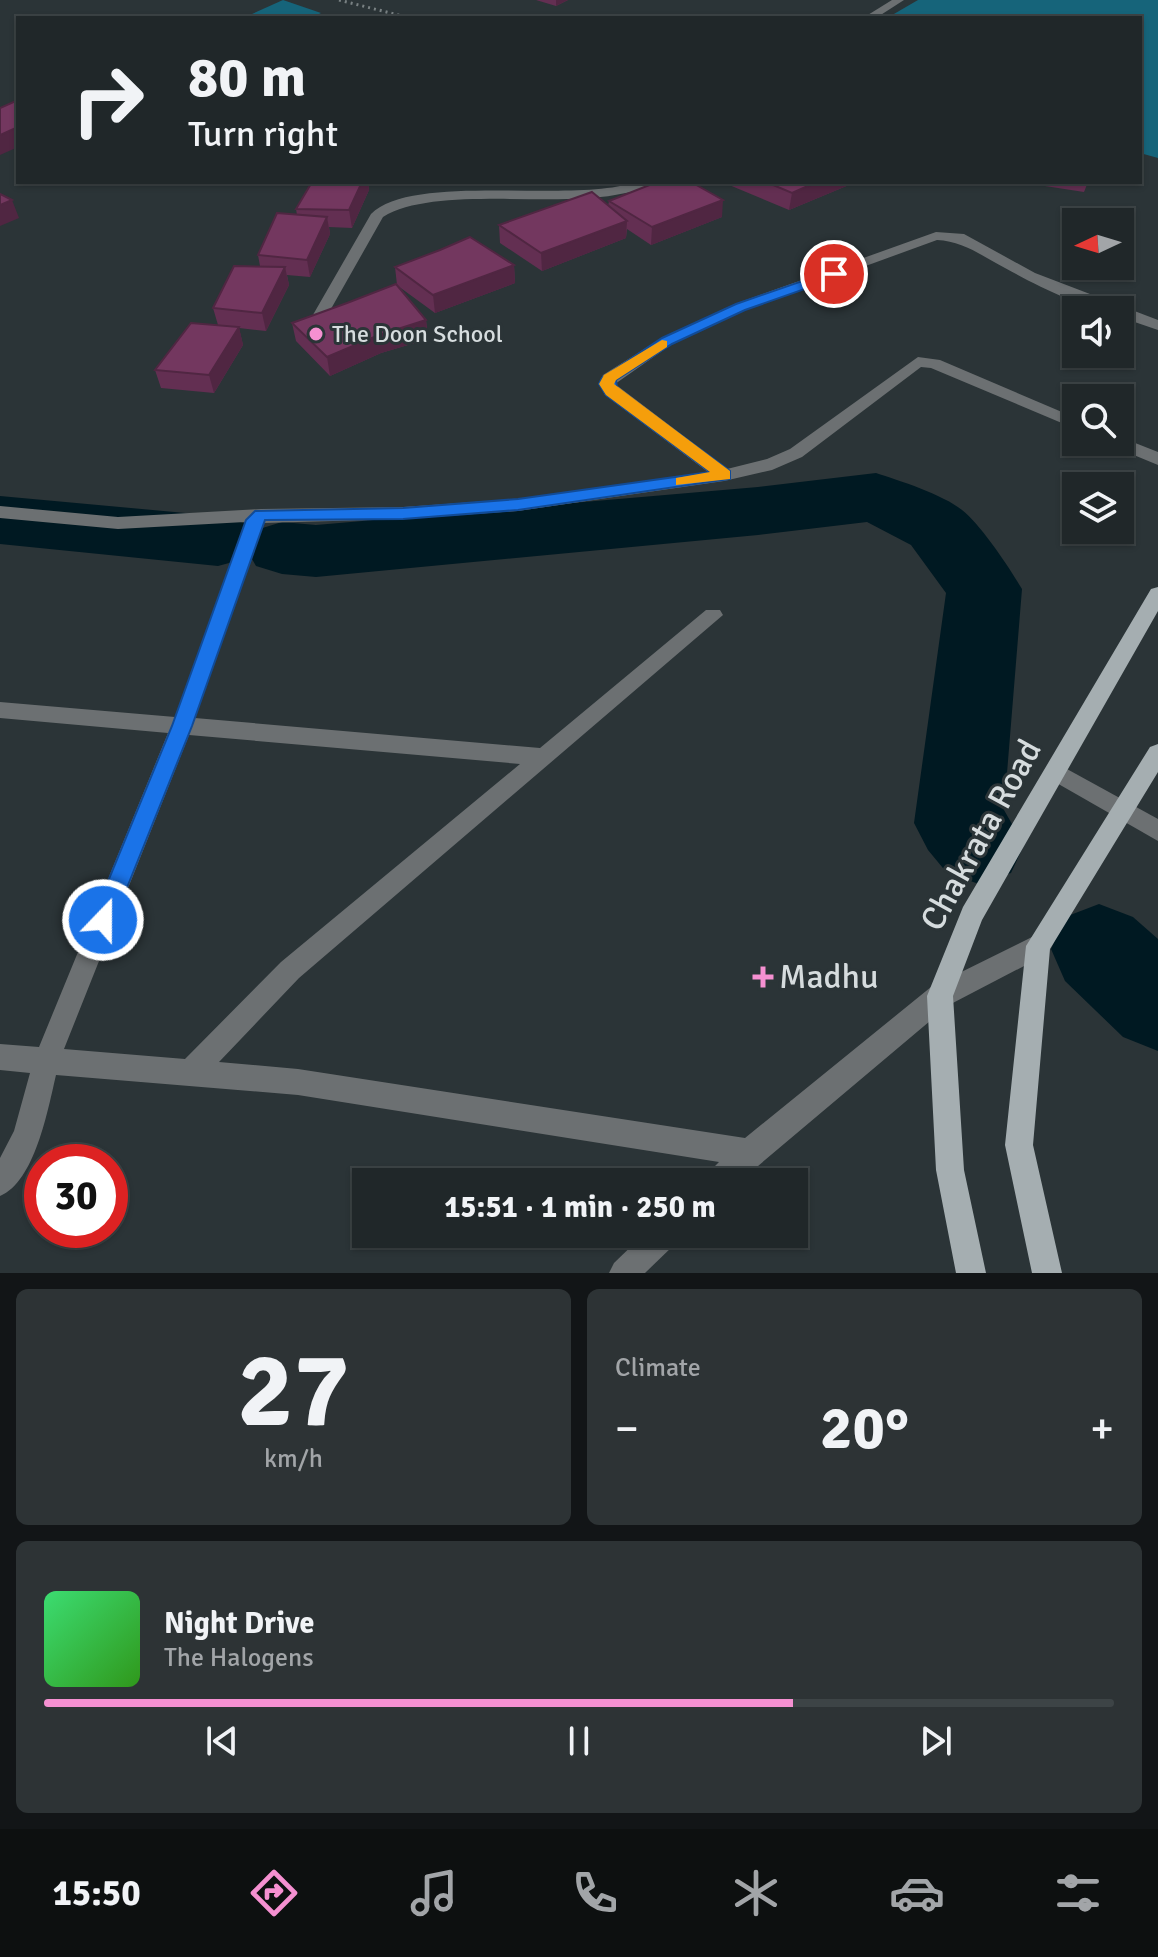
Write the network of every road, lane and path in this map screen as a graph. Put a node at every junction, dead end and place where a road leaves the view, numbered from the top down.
1 (339, 0) edge
2 (899, 0) edge
3 (402, 16) edge
4 (871, 16) edge
5 (642, 184) edge
6 (1079, 296) edge
7 (1134, 317) edge
8 (1158, 325) edge
9 (314, 327) edge
10 (1062, 418) edge
11 (1134, 449) edge
12 (1158, 459) edge
13 (724, 475) junction
14 (0, 512) edge
15 (261, 515) junction
16 (1158, 594) edge
17 (713, 615) dead end
18 (0, 710) edge
19 (182, 726) junction
20 (1158, 753) edge
21 (544, 757) junction
22 (1056, 772) junction
23 (1122, 810) junction
24 (1158, 831) edge
25 (1039, 944) junction
26 (940, 996) junction
27 (0, 1057) edge
28 (47, 1059) junction
29 (190, 1073) junction
30 (749, 1153) junction
31 (733, 1168) edge
32 (0, 1182) edge
33 (650, 1248) edge
34 (624, 1273) edge
35 (971, 1273) edge
36 (1047, 1273) edge

1 - 3 path
2 - 4 street
5 - 9 street
6 - 13 street
7 - 8 street
10 - 13 street
11 - 12 street
13 - 15 street
14 - 15 street
15 - 19 street
16 - 22 main road, Chakrata Road
17 - 21 street
18 - 19 street
19 - 21 street
19 - 28 street
20 - 23 main road
21 - 29 street
22 - 23 street
22 - 26 main road, Chakrata Road
23 - 24 street
23 - 25 main road
25 - 26 street
25 - 36 main road
26 - 30 street
26 - 35 main road, Chakrata Road
27 - 28 street
28 - 29 street
28 - 32 street
29 - 30 street
30 - 31 street
33 - 34 street

